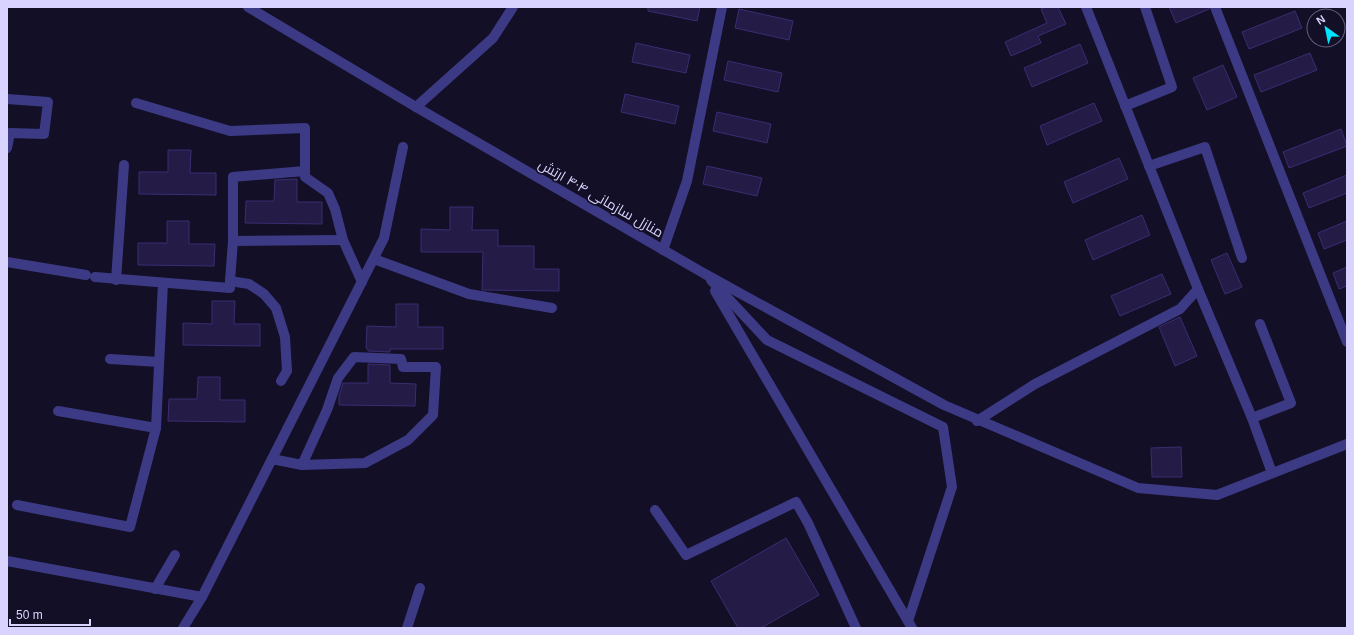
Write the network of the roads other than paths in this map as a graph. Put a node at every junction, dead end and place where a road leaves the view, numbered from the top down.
1 (248, 7) edge
2 (513, 7) edge
3 (722, 7) edge
4 (1086, 7) edge
5 (1145, 7) edge
6 (1215, 7) edge
7 (7, 99) edge
8 (136, 103) dead end
9 (1125, 106) junction
10 (416, 107) junction
11 (403, 147) dead end
12 (7, 148) edge
13 (124, 165) dead end
14 (1149, 166) junction
15 (305, 171) junction
16 (342, 240) junction
17 (233, 241) junction
18 (663, 250) junction
19 (1242, 258) dead end
20 (374, 259) junction
21 (7, 262) edge
22 (705, 274) junction
23 (116, 280) junction
24 (230, 281) junction
25 (362, 282) junction
26 (163, 283) junction
27 (1198, 289) junction
28 (552, 308) dead end
29 (1260, 324) dead end
30 (1347, 342) edge
31 (110, 359) dead end
32 (159, 362) junction
33 (281, 381) dead end
34 (58, 411) dead end
35 (1252, 418) junction
36 (977, 421) junction
37 (156, 428) junction
38 (1347, 444) edge
39 (272, 459) junction
40 (302, 465) junction
41 (1272, 473) junction
42 (17, 505) dead end
43 (655, 510) dead end
44 (175, 555) dead end
45 (7, 562) edge
46 (420, 588) dead end
47 (155, 589) junction
48 (202, 597) junction
49 (910, 624) edge
50 (183, 628) edge
51 (407, 628) edge
52 (856, 628) edge

1 - 10 street, منازل سازمانی ۴۰۴ ارتش
2 - 10 street
3 - 18 street
4 - 9 street
5 - 9 street
6 - 30 street
7 - 12 street
8 - 15 street
9 - 14 street
10 - 18 street, منازل سازمانی ۴۰۴ ارتش
11 - 20 street
13 - 23 street
14 - 19 street
14 - 27 street
15 - 16 street
15 - 17 street
16 - 17 street
16 - 25 street
17 - 24 street
18 - 22 street, منازل سازمانی ۴۰۴ ارتش
20 - 25 street
20 - 28 street
21 - 23 street
22 - 36 street, منازل سازمانی ۴۰۴ ارتش
22 - 49 street
22 - 49 street
23 - 26 street
24 - 26 street
24 - 33 street
25 - 39 street
26 - 32 street
27 - 35 street
27 - 36 street
29 - 35 street
31 - 32 street
32 - 37 street
34 - 37 street
35 - 41 street
36 - 41 street, منازل سازمانی ۴۰۴ ارتش
37 - 42 street
38 - 41 street, منازل سازمانی ۴۰۴ ارتش
39 - 40 street
39 - 48 street
40 - 40 street
43 - 52 street
44 - 47 street
45 - 47 street
46 - 51 street
47 - 48 street
48 - 50 street

